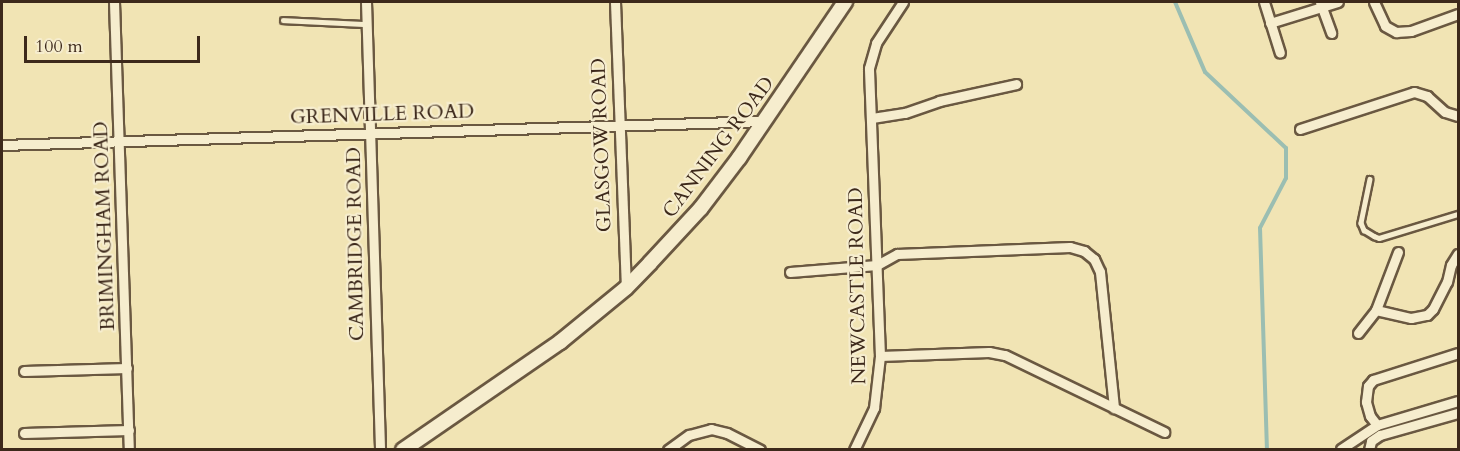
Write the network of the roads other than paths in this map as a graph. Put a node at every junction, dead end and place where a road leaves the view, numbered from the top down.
1 (114, 2) edge
2 (366, 2) edge
3 (615, 2) edge
4 (845, 2) edge
5 (903, 2) edge
6 (1264, 2) edge
7 (1338, 2) edge
8 (1374, 2) edge
9 (1321, 4) edge
10 (1458, 14) edge
11 (283, 20) dead end
12 (1270, 23) junction
13 (366, 24) junction
14 (1331, 33) dead end
15 (1280, 53) dead end
16 (1016, 84) dead end
17 (1458, 116) edge
18 (872, 118) junction
19 (765, 121) junction
20 (617, 124) junction
21 (1300, 129) dead end
22 (370, 132) junction
23 (119, 142) junction
24 (2, 145) edge
25 (1370, 179) dead end
26 (1458, 214) edge
27 (1398, 252) dead end
28 (1458, 254) edge
29 (877, 265) junction
30 (790, 272) dead end
31 (626, 288) junction
32 (1376, 310) junction
33 (1358, 333) dead end
34 (1458, 353) edge
35 (880, 356) junction
36 (128, 369) junction
37 (24, 371) dead end
38 (1458, 401) edge
39 (1114, 408) junction
40 (1458, 413) edge
41 (1377, 425) junction
42 (129, 430) junction
43 (1164, 432) dead end
44 (24, 433) dead end
45 (1341, 449) edge
46 (129, 450) edge
47 (380, 450) edge
48 (403, 450) edge
49 (668, 450) edge
50 (760, 450) edge
51 (854, 450) edge
52 (1369, 450) edge

1 - 23 street, BRIMINGHAM ROAD
2 - 13 street, CAMBRIDGE ROAD
3 - 20 street, GLASGOW ROAD
4 - 19 main road, CANNING ROAD
5 - 18 street, NEWCASTLE ROAD
6 - 12 street
7 - 9 street
8 - 10 street
9 - 12 street
9 - 14 street
11 - 13 lane
12 - 15 street
13 - 22 street, CAMBRIDGE ROAD
16 - 18 street
17 - 21 street
18 - 29 street, NEWCASTLE ROAD
19 - 20 street, GRENVILLE ROAD
19 - 31 main road, CANNING ROAD
20 - 22 street, GRENVILLE ROAD
20 - 31 street, GLASGOW ROAD
22 - 23 street, GRENVILLE ROAD
22 - 47 street, CAMBRIDGE ROAD
23 - 24 street, GRENVILLE ROAD
23 - 36 street, BRIMINGHAM ROAD
25 - 26 lane
27 - 32 street
28 - 32 street
29 - 30 street
29 - 35 street, NEWCASTLE ROAD
29 - 39 street
31 - 48 main road, CANNING ROAD
32 - 33 street
34 - 41 street
35 - 39 street
35 - 51 street, NEWCASTLE ROAD
36 - 37 street
36 - 42 street, BRIMINGHAM ROAD
38 - 41 street
39 - 43 street
40 - 52 street
41 - 45 street
42 - 44 street
42 - 46 street, BRIMINGHAM ROAD
49 - 50 street

